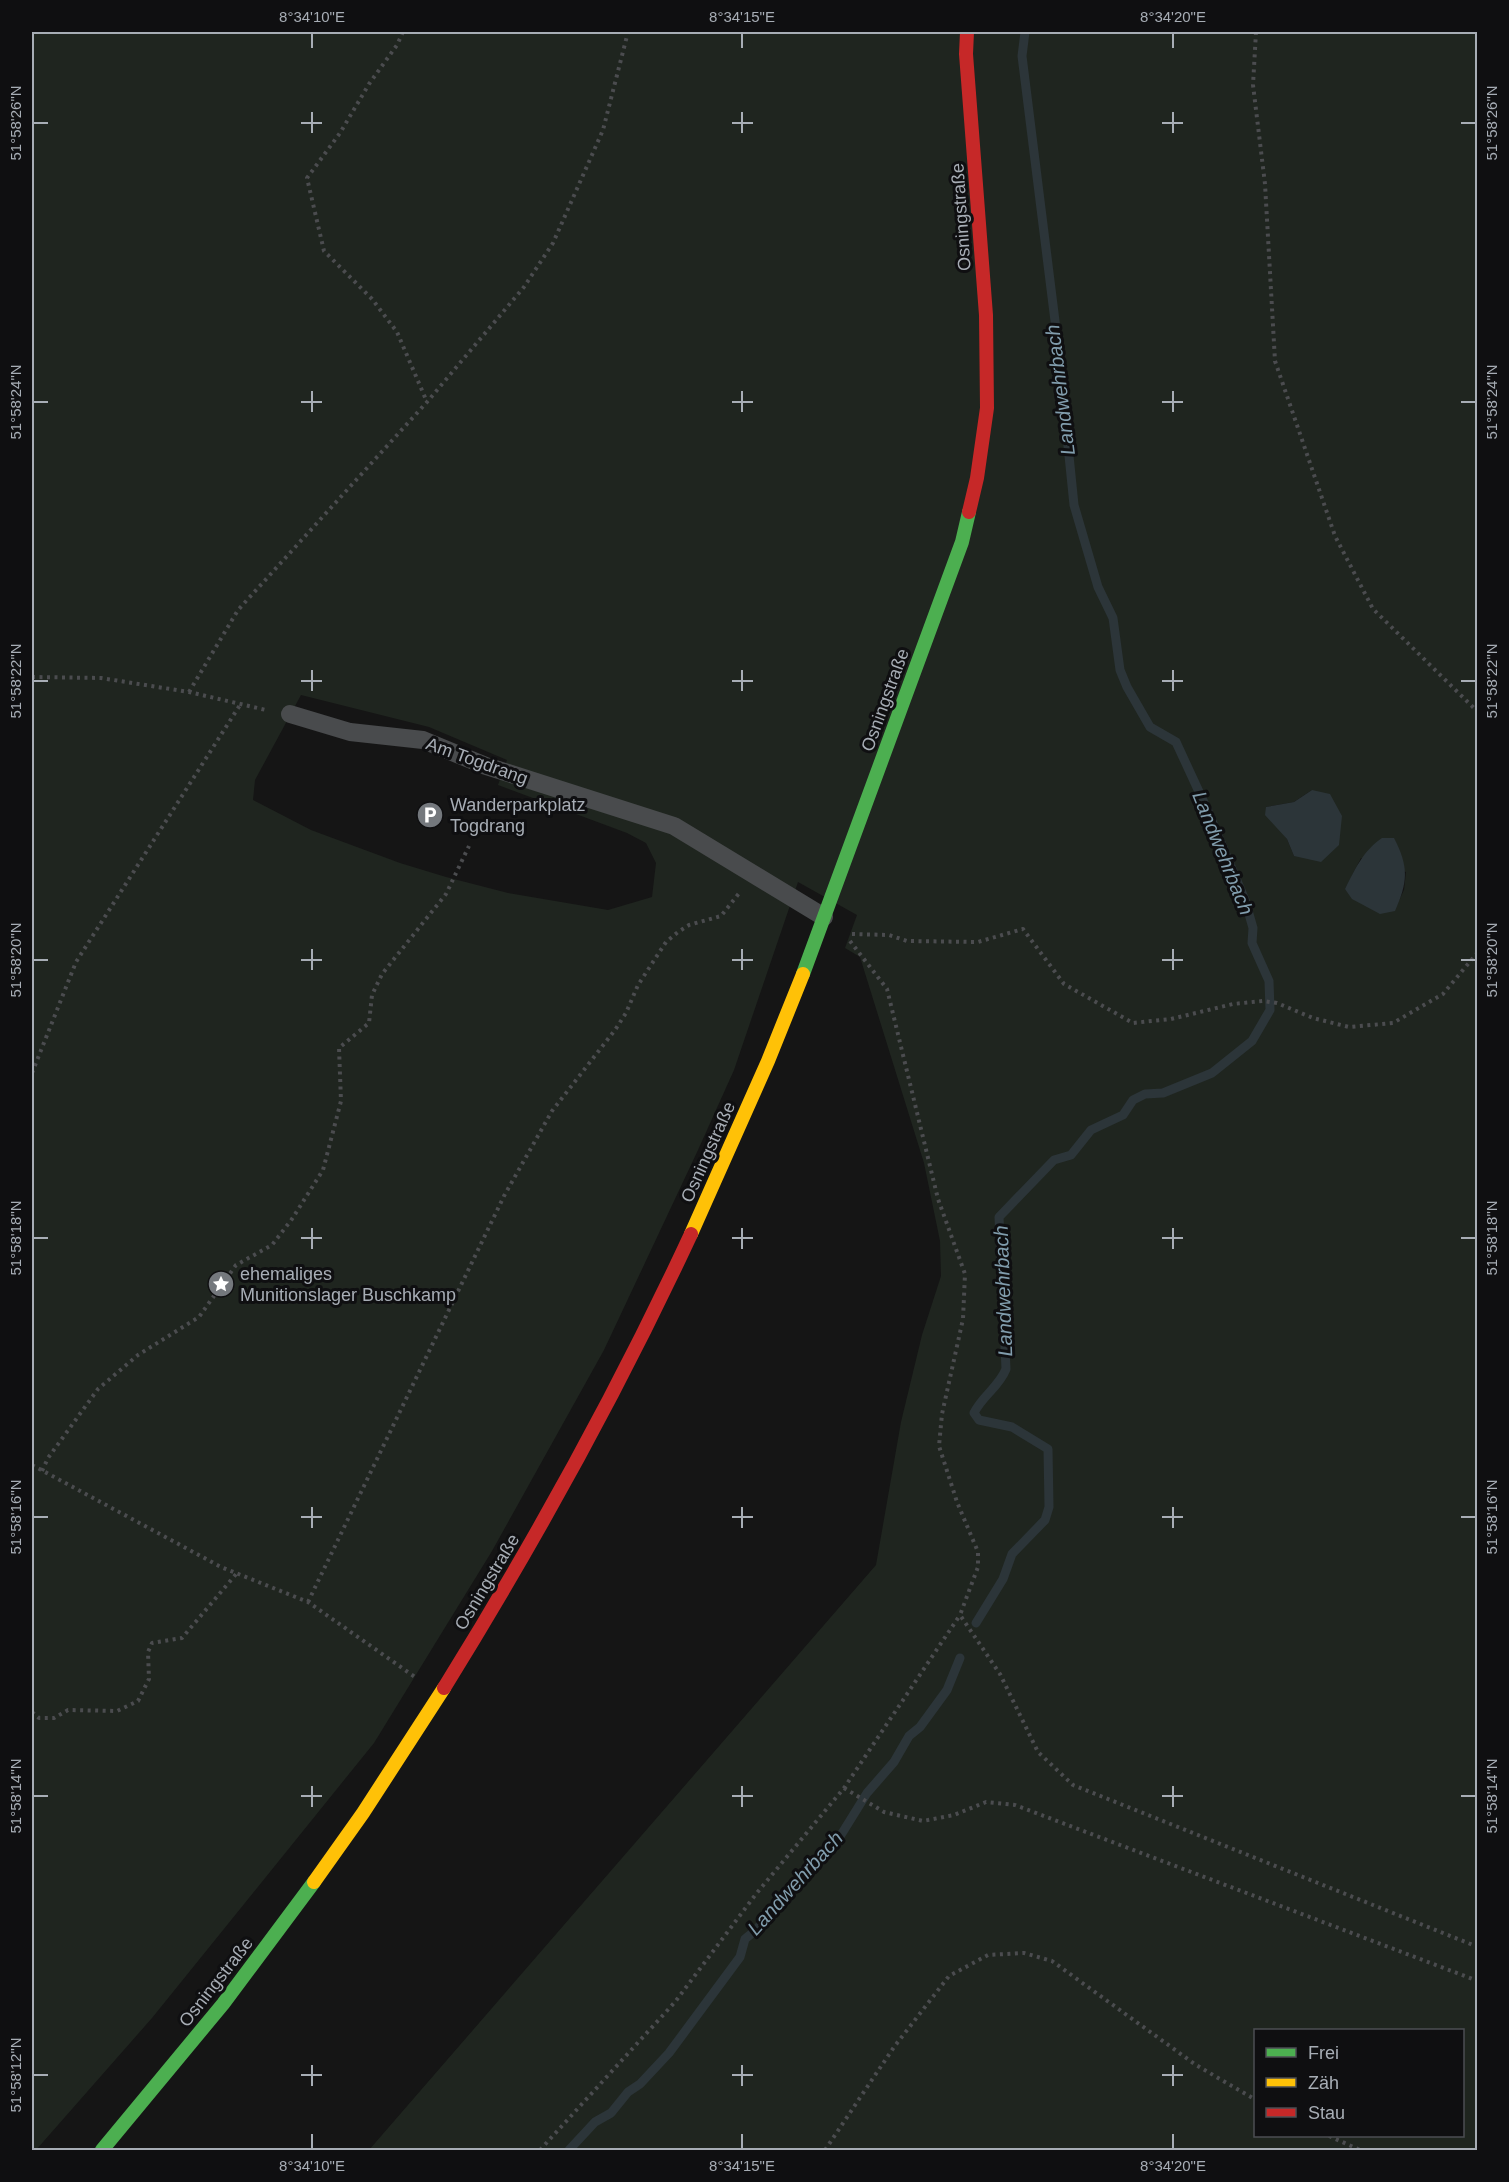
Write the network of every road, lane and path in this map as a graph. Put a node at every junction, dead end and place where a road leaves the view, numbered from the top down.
1 (403, 32) edge
2 (628, 32) edge
3 (967, 32) edge
4 (1256, 32) edge
5 (427, 402) junction
6 (32, 677) edge
7 (189, 692) junction
8 (240, 705) junction
9 (1478, 712) edge
10 (290, 714) joint
11 (469, 846) dead end
12 (752, 874) junction
13 (831, 922) junction
14 (1478, 952) edge
15 (32, 1072) edge
16 (32, 1465) edge
17 (42, 1471) junction
18 (237, 1573) junction
19 (308, 1602) junction
20 (960, 1615) junction
21 (440, 1695) junction
22 (32, 1712) edge
23 (844, 1788) junction
24 (1478, 1947) edge
25 (1478, 1981) edge
26 (1254, 2099) edge
27 (1331, 2137) edge
28 (102, 2151) edge
29 (540, 2151) edge
30 (825, 2151) edge
31 (1360, 2151) edge

1 - 5 path
2 - 5 path
3 - 13 main road, Osningstraße
4 - 9 path
5 - 7 path
6 - 7 path
7 - 8 path
8 - 10 path
8 - 15 path
10 - 12 lane, Am Togdrang
11 - 17 path
12 - 13 lane, Am Togdrang
12 - 19 path
13 - 14 path
13 - 20 path
13 - 21 main road, Osningstraße
16 - 17 path
17 - 18 path
18 - 19 path
18 - 22 path
19 - 21 path
20 - 23 path
20 - 24 path
21 - 28 main road, Osningstraße
23 - 25 path
23 - 29 path
26 - 30 path
27 - 31 path

